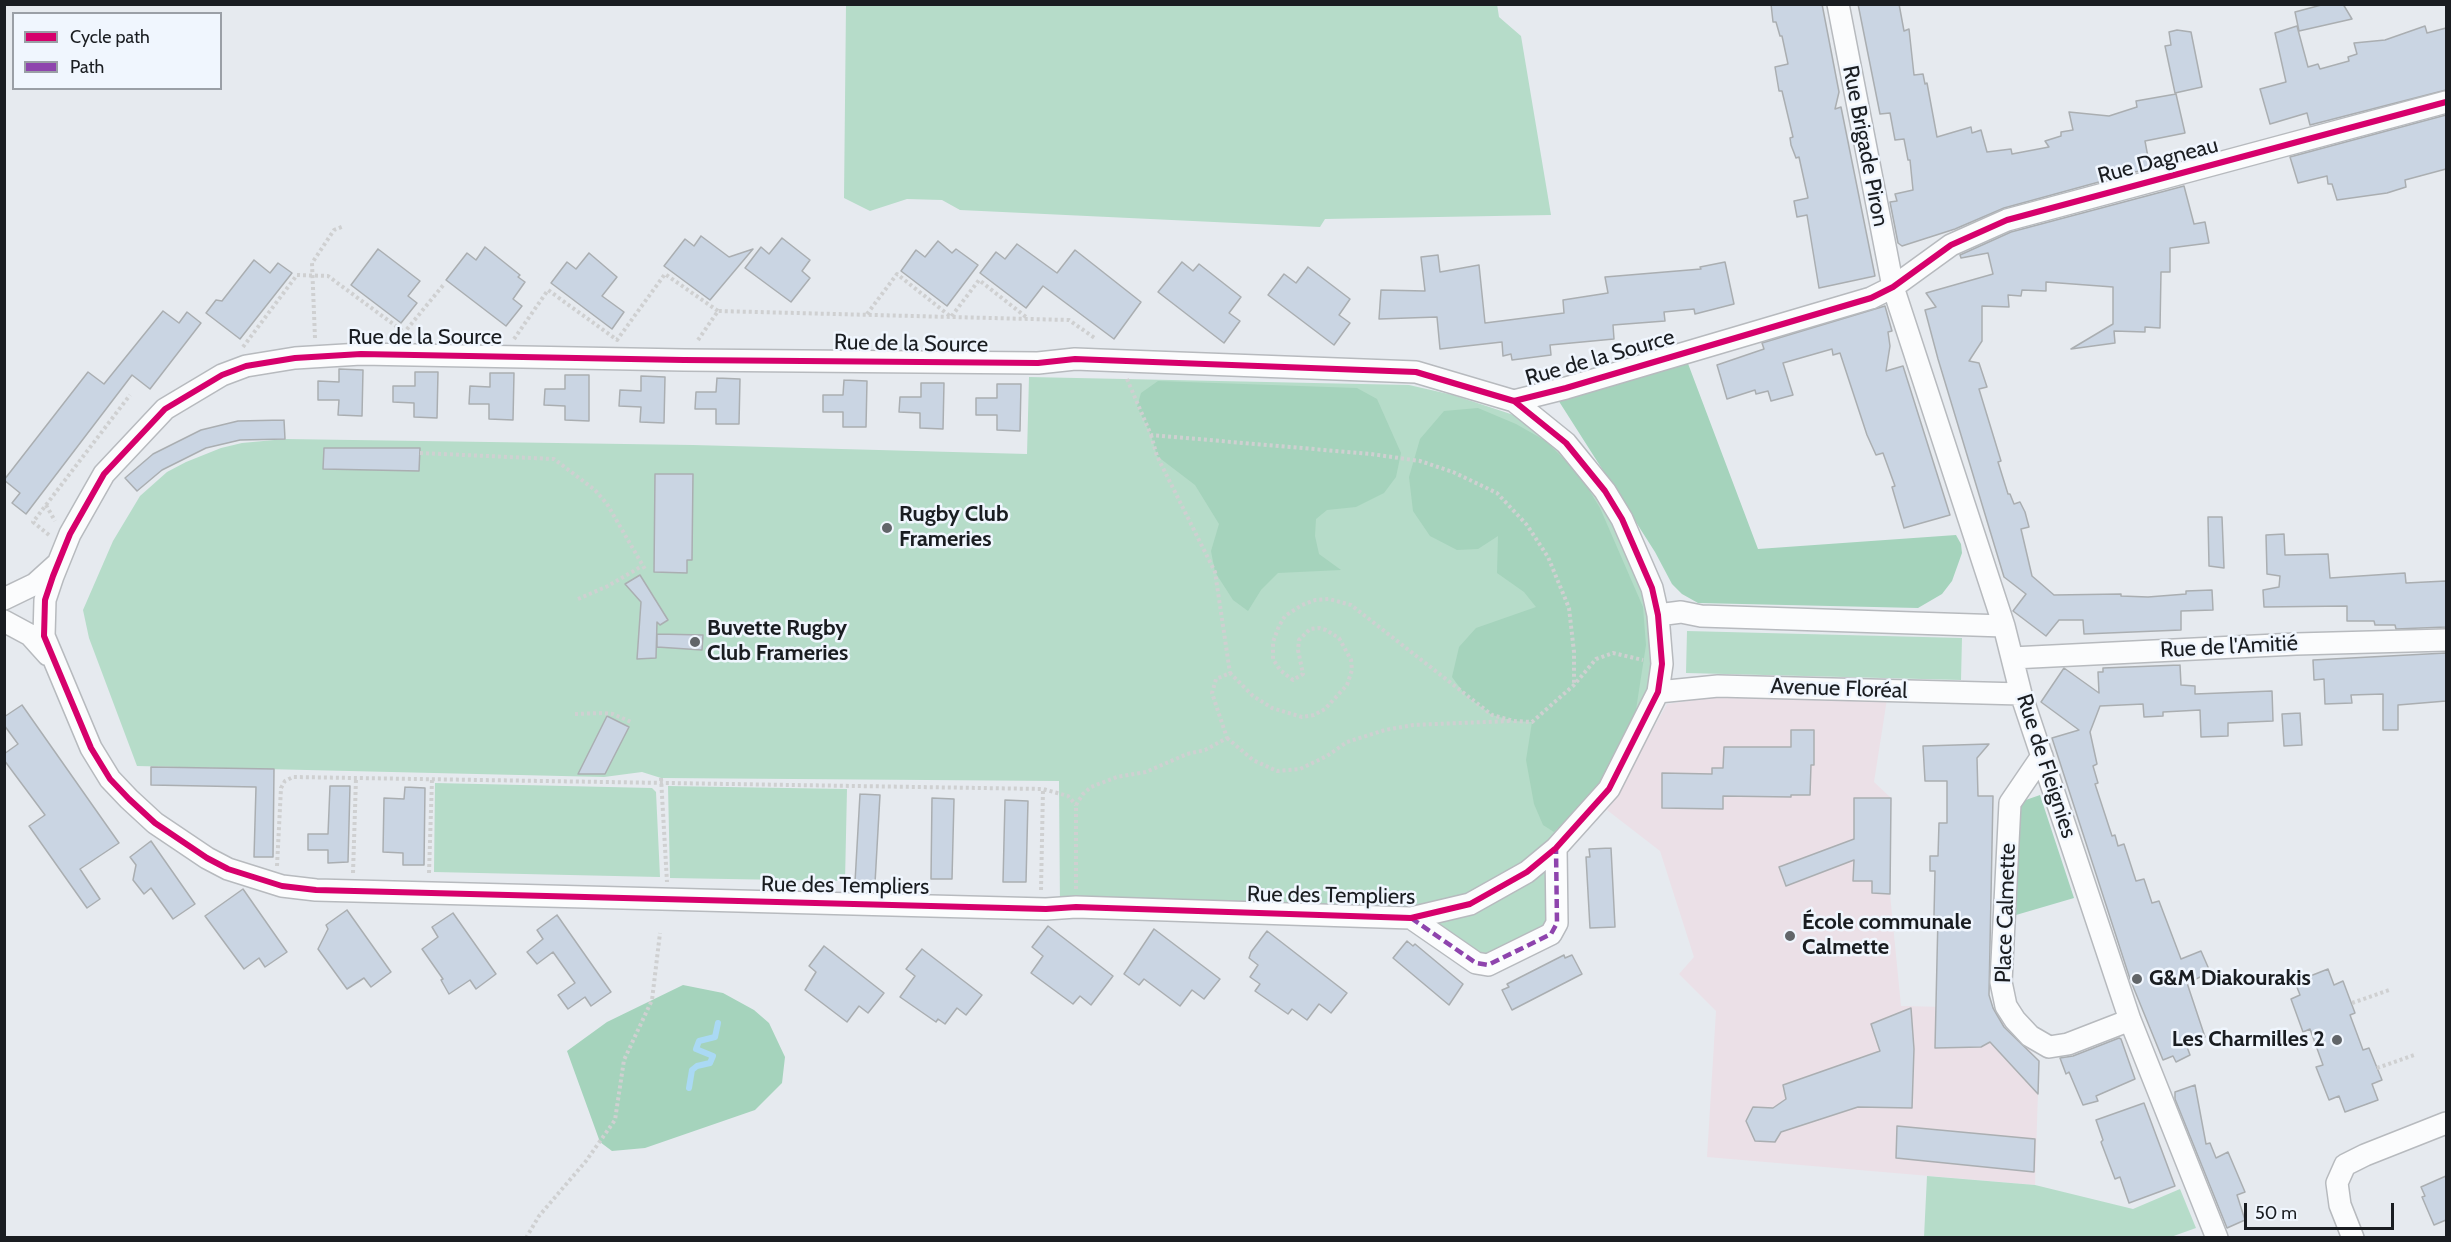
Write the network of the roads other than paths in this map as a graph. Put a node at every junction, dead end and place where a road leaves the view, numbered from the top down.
1 (1838, 4) edge
2 (2446, 102) edge
3 (1893, 287) junction
4 (1514, 401) junction
5 (58, 563) junction
6 (4, 599) edge
7 (1658, 615) junction
8 (43, 617) joint
9 (4, 621) edge
10 (2004, 626) junction
11 (2446, 640) edge
12 (2012, 658) junction
13 (56, 668) junction
14 (1658, 692) junction
15 (2021, 694) junction
16 (2042, 756) junction
17 (1556, 848) junction
18 (1411, 918) junction
19 (2130, 1020) junction
20 (2446, 1123) edge
21 (2217, 1238) edge
22 (2353, 1238) edge

1 - 3 street, Rue Brigade Piron
2 - 3 street, Rue Dagneau
3 - 4 street, Rue de la Source
3 - 10 street, Rue de Fleignies
4 - 5 street, Rue de la Source
4 - 7 street, Rue des Templiers
5 - 6 street
5 - 8 street, Rue de la Source
7 - 10 street
7 - 14 street, Rue des Templiers
8 - 13 street, Rue des Templiers
9 - 13 street
10 - 12 street, Rue de Fleignies
11 - 12 street, Rue de l'Amitié
12 - 15 street, Rue de Fleignies
13 - 18 street, Rue des Templiers
14 - 15 street, Avenue Floréal
14 - 17 street, Rue des Templiers
15 - 16 street, Rue de Fleignies
16 - 19 street, Rue de Fleignies
16 - 19 street, Place Calmette
17 - 18 street, Rue des Templiers
17 - 18 street
19 - 21 street, Rue de Fleignies
20 - 22 street

